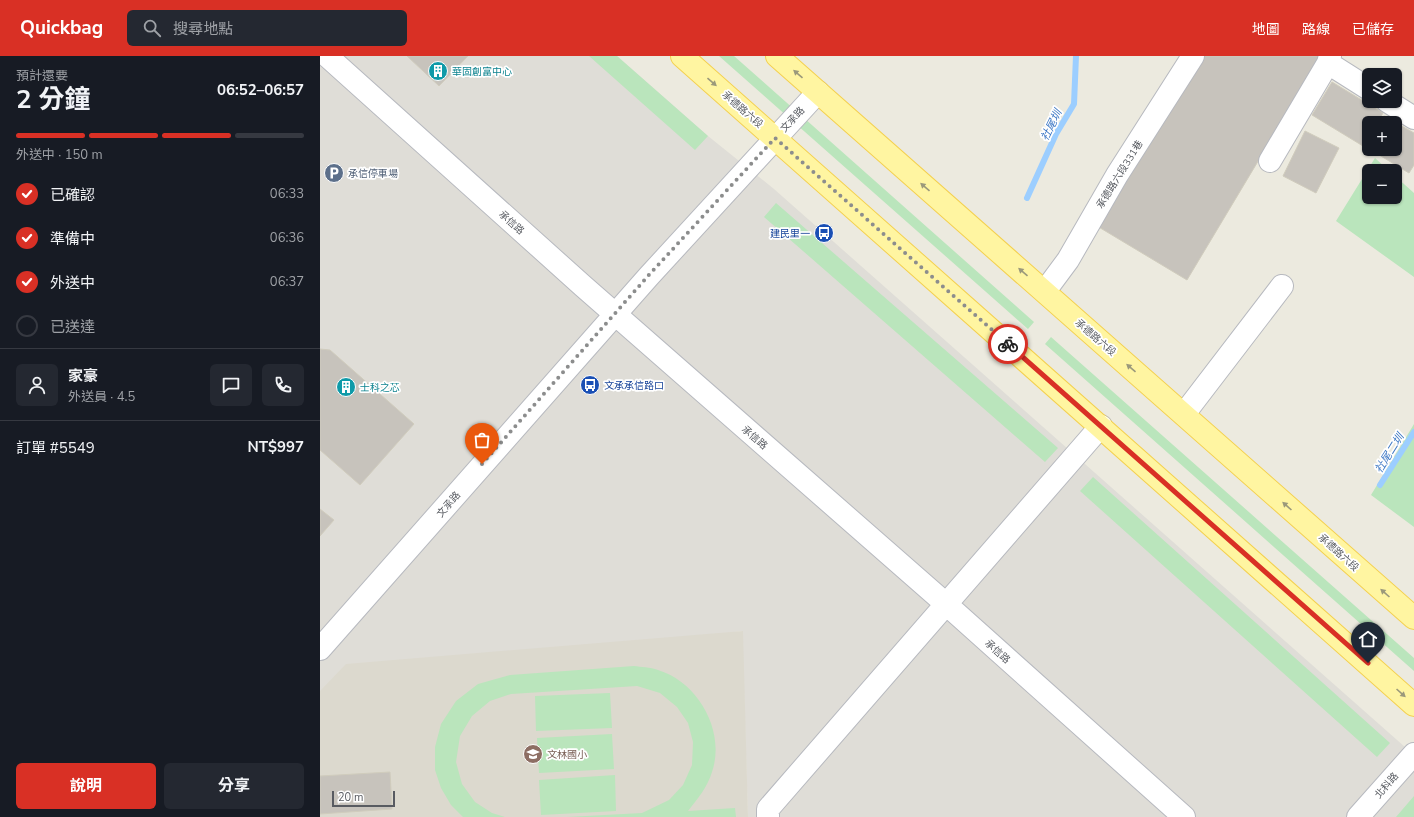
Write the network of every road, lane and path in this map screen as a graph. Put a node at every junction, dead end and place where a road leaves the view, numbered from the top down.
1 (327, 56) edge
2 (682, 56) edge
3 (777, 56) edge
4 (1193, 56) edge
5 (1329, 60) edge
6 (1362, 84) edge
7 (818, 92) junction
8 (1398, 108) edge
9 (1414, 118) edge
10 (775, 138) junction
11 (1270, 161) dead end
12 (1282, 286) dead end
13 (1045, 291) junction
14 (615, 314) junction
15 (1184, 414) junction
16 (1101, 426) junction
17 (946, 604) junction
18 (1414, 618) edge
19 (320, 649) edge
20 (1414, 705) edge
21 (1414, 754) edge
22 (768, 817) edge
23 (1184, 817) edge
24 (1358, 817) edge

1 - 14 street, 承信路
2 -> 10 main road, 承德路六段
7 -> 3 main road, 承德路六段
4 - 13 street, 承德路六段331巷
5 - 6 street
5 - 11 street
7 - 10 street, 文承路
13 -> 7 main road, 承德路六段
8 - 9 street
10 - 14 street, 文承路
10 - 16 main road, 承德路六段
12 - 15 street
15 -> 13 main road, 承德路六段
14 - 17 street, 承信路
14 - 19 street, 文承路
18 -> 15 main road, 承德路六段
16 - 17 street
16 -> 20 main road, 承德路六段
17 - 22 street
17 - 23 street, 承信路
21 - 24 street, 北科路

